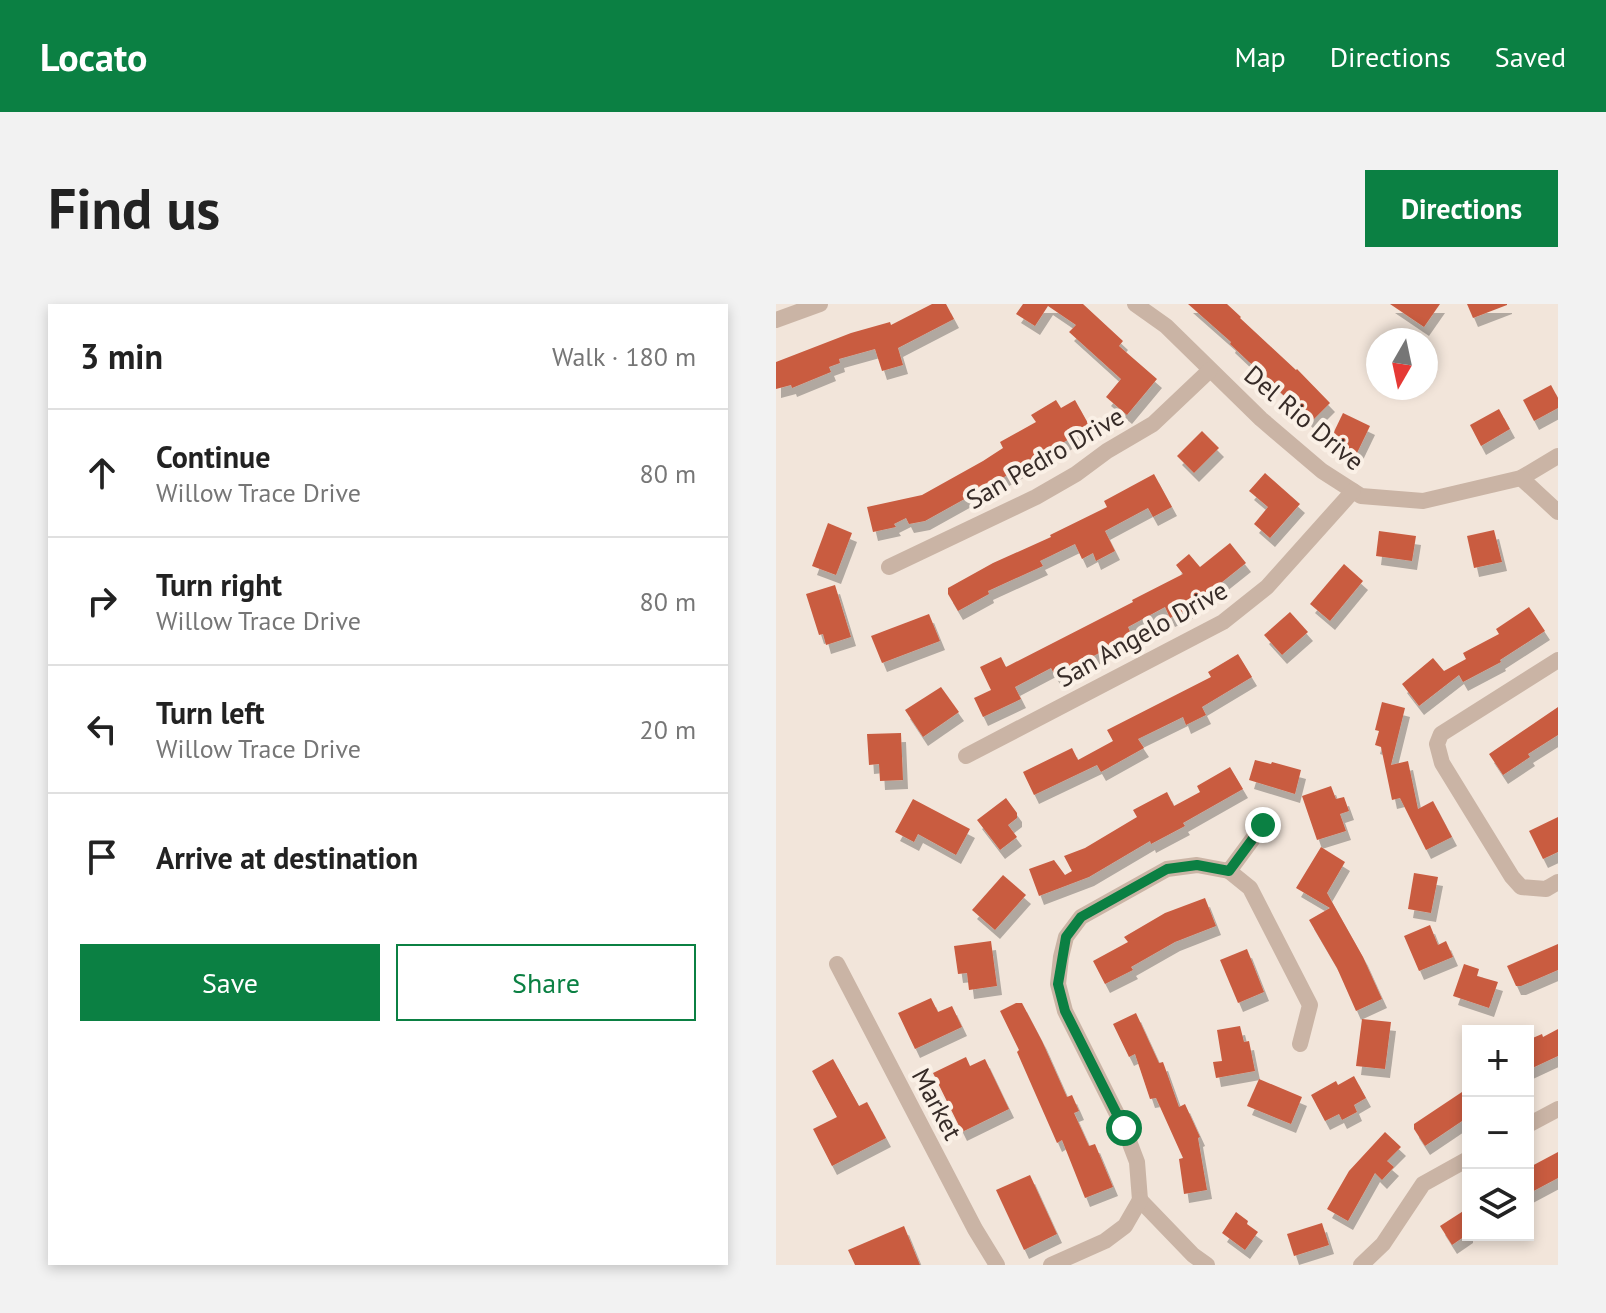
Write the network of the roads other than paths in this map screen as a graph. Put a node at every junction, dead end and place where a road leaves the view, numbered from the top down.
1 (820, 304) edge
2 (1135, 304) edge
3 (776, 320) edge
4 (1210, 370) junction
5 (1558, 456) edge
6 (1521, 478) junction
7 (1353, 491) junction
8 (1558, 512) edge
9 (889, 567) dead end
10 (1558, 660) edge
11 (966, 756) dead end
12 (1263, 825) dead end
13 (1229, 871) junction
14 (1558, 882) edge
15 (837, 964) dead end
16 (1300, 1044) dead end
17 (1558, 1109) edge
18 (1534, 1122) edge
19 (1462, 1162) edge
20 (1140, 1200) junction
21 (997, 1265) edge
22 (1051, 1265) edge
23 (1207, 1265) edge
24 (1361, 1265) edge

1 - 3 street
2 - 4 street, Del Rio Drive
4 - 7 street, Del Rio Drive
4 - 9 street, San Pedro Drive
5 - 6 street, Del Rio Drive
6 - 7 street, Del Rio Drive
6 - 8 street
7 - 11 street, San Angelo Drive
10 - 14 street
12 - 13 street
13 - 16 street
13 - 20 street
15 - 21 street, Market
17 - 18 street
19 - 24 street
20 - 22 street
20 - 23 street

